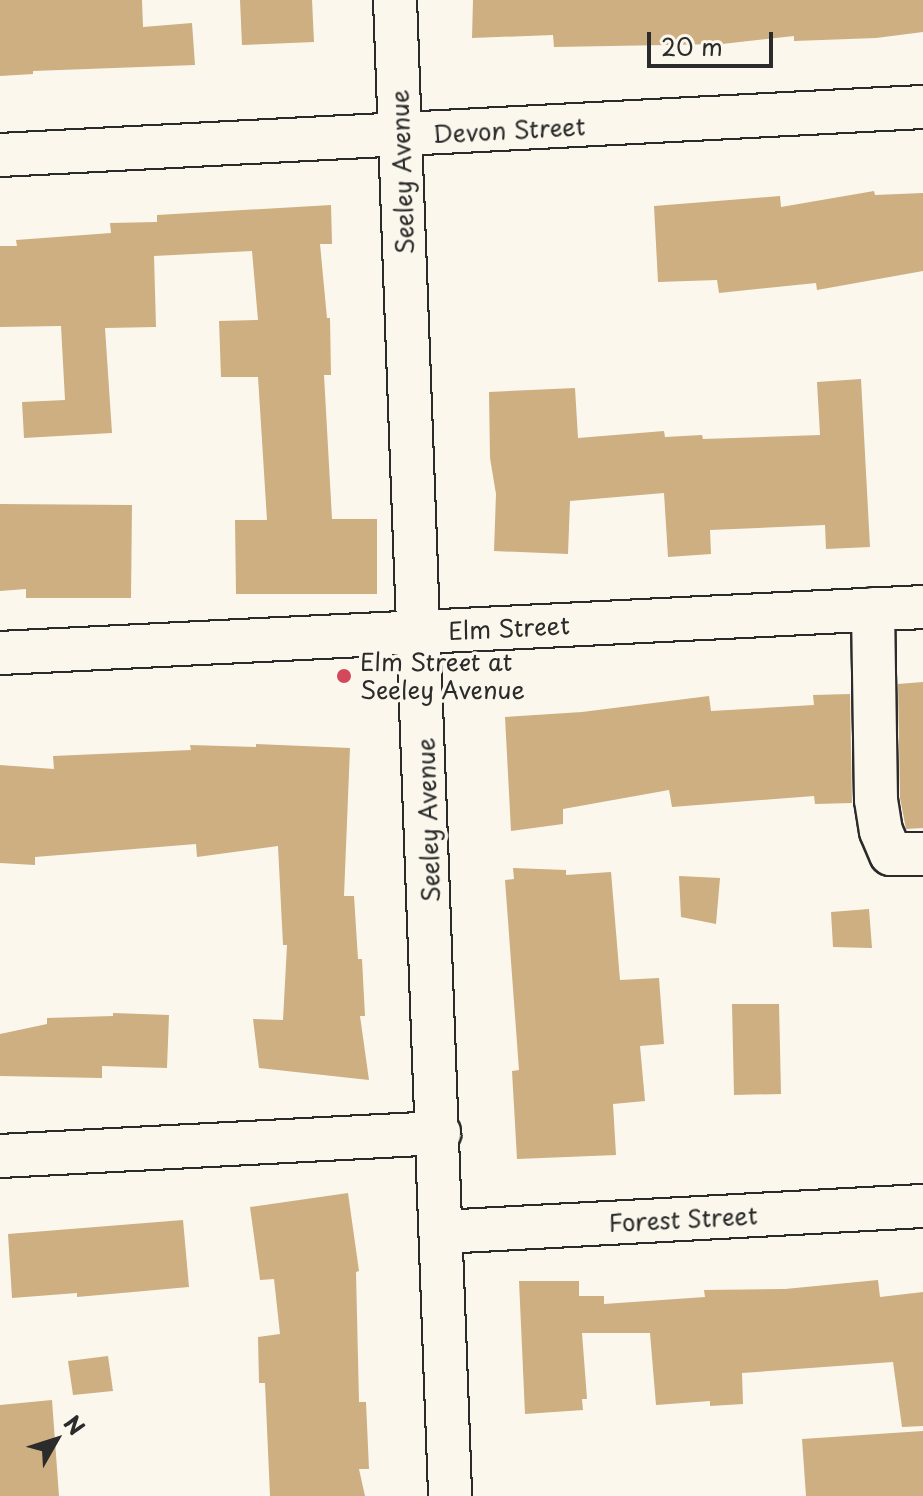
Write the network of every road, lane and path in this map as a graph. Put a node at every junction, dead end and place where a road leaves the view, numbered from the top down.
1 (395, 0) edge
2 (923, 107) edge
3 (401, 136) junction
4 (0, 155) edge
5 (923, 607) edge
6 (873, 609) junction
7 (421, 633) junction
8 (0, 653) edge
9 (923, 854) edge
10 (439, 1133) junction
11 (0, 1156) edge
12 (923, 1206) edge
13 (442, 1232) junction
14 (450, 1496) edge

1 - 3 street, Seeley Avenue
2 - 3 street, Devon Street
3 - 4 street, Devon Street
3 - 7 street, Seeley Avenue
5 - 6 street, Elm Street
6 - 7 street, Elm Street
6 - 9 street
7 - 8 street, Elm Street
7 - 10 street, Seeley Avenue
10 - 11 street
10 - 13 street, Seeley Avenue
12 - 13 street, Forest Street
13 - 14 street, Seeley Avenue

